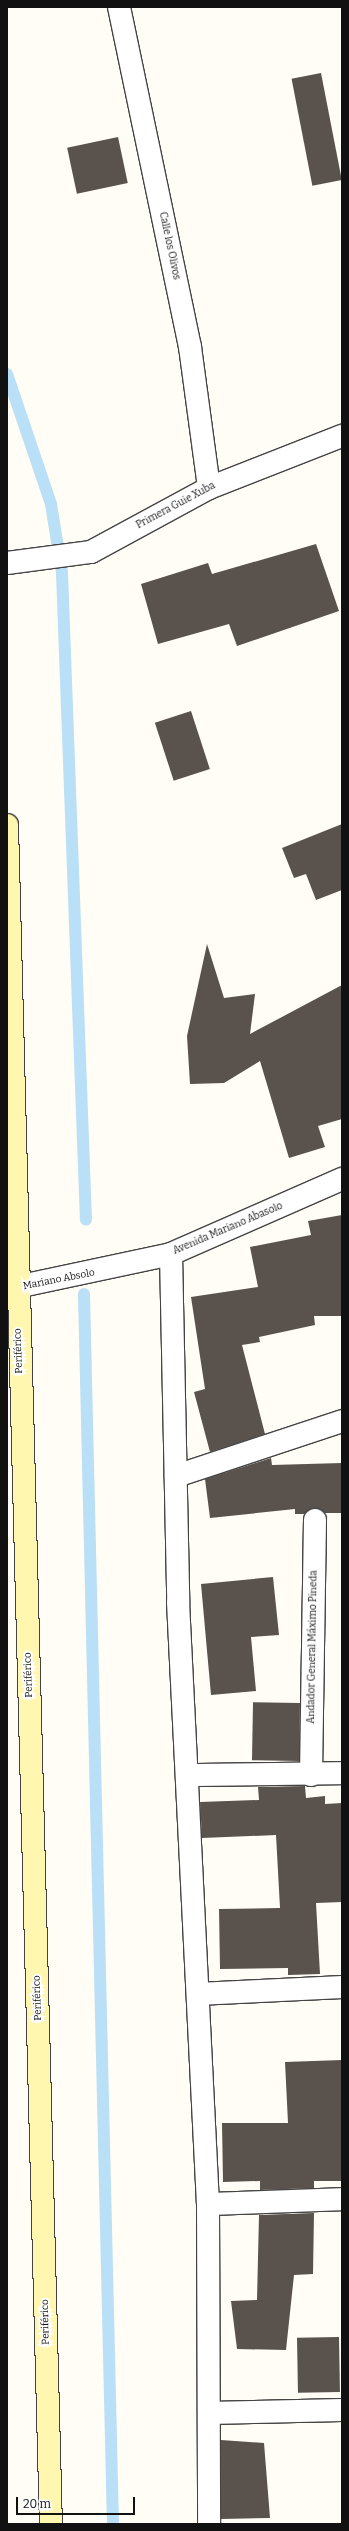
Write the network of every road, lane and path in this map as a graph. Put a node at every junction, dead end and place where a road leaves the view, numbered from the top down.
1 (120, 7) edge
2 (342, 436) edge
3 (208, 488) junction
4 (7, 563) edge
5 (7, 825) edge
6 (342, 1179) edge
7 (171, 1254) junction
8 (110, 1269) joint
9 (12, 1289) edge
10 (342, 1421) edge
11 (176, 1476) junction
12 (315, 1520) dead end
13 (342, 1773) edge
14 (187, 1775) junction
15 (311, 1775) junction
16 (342, 1987) edge
17 (198, 1994) junction
18 (342, 2199) edge
19 (208, 2204) junction
20 (342, 2410) edge
21 (209, 2413) junction
22 (51, 2524) edge
23 (209, 2524) edge

1 - 3 street, Calle los Olivos
2 - 3 street, Primera Guie Xuba
3 - 4 street, Primera Guie Xuba
5 - 9 main road, Periférico
6 - 7 street, Avenida Mariano Abasolo
7 - 8 street, Avenida Mariano Abasolo
7 - 11 street
8 - 9 street, Mariano Absolo
9 - 22 main road, Periférico
10 - 11 street
11 - 14 street
12 - 15 street, Andador General Máximo Pineda
13 - 15 street
14 - 15 street
14 - 17 street
16 - 17 street
17 - 19 street
18 - 19 street
19 - 21 street
20 - 21 street
21 - 23 street

